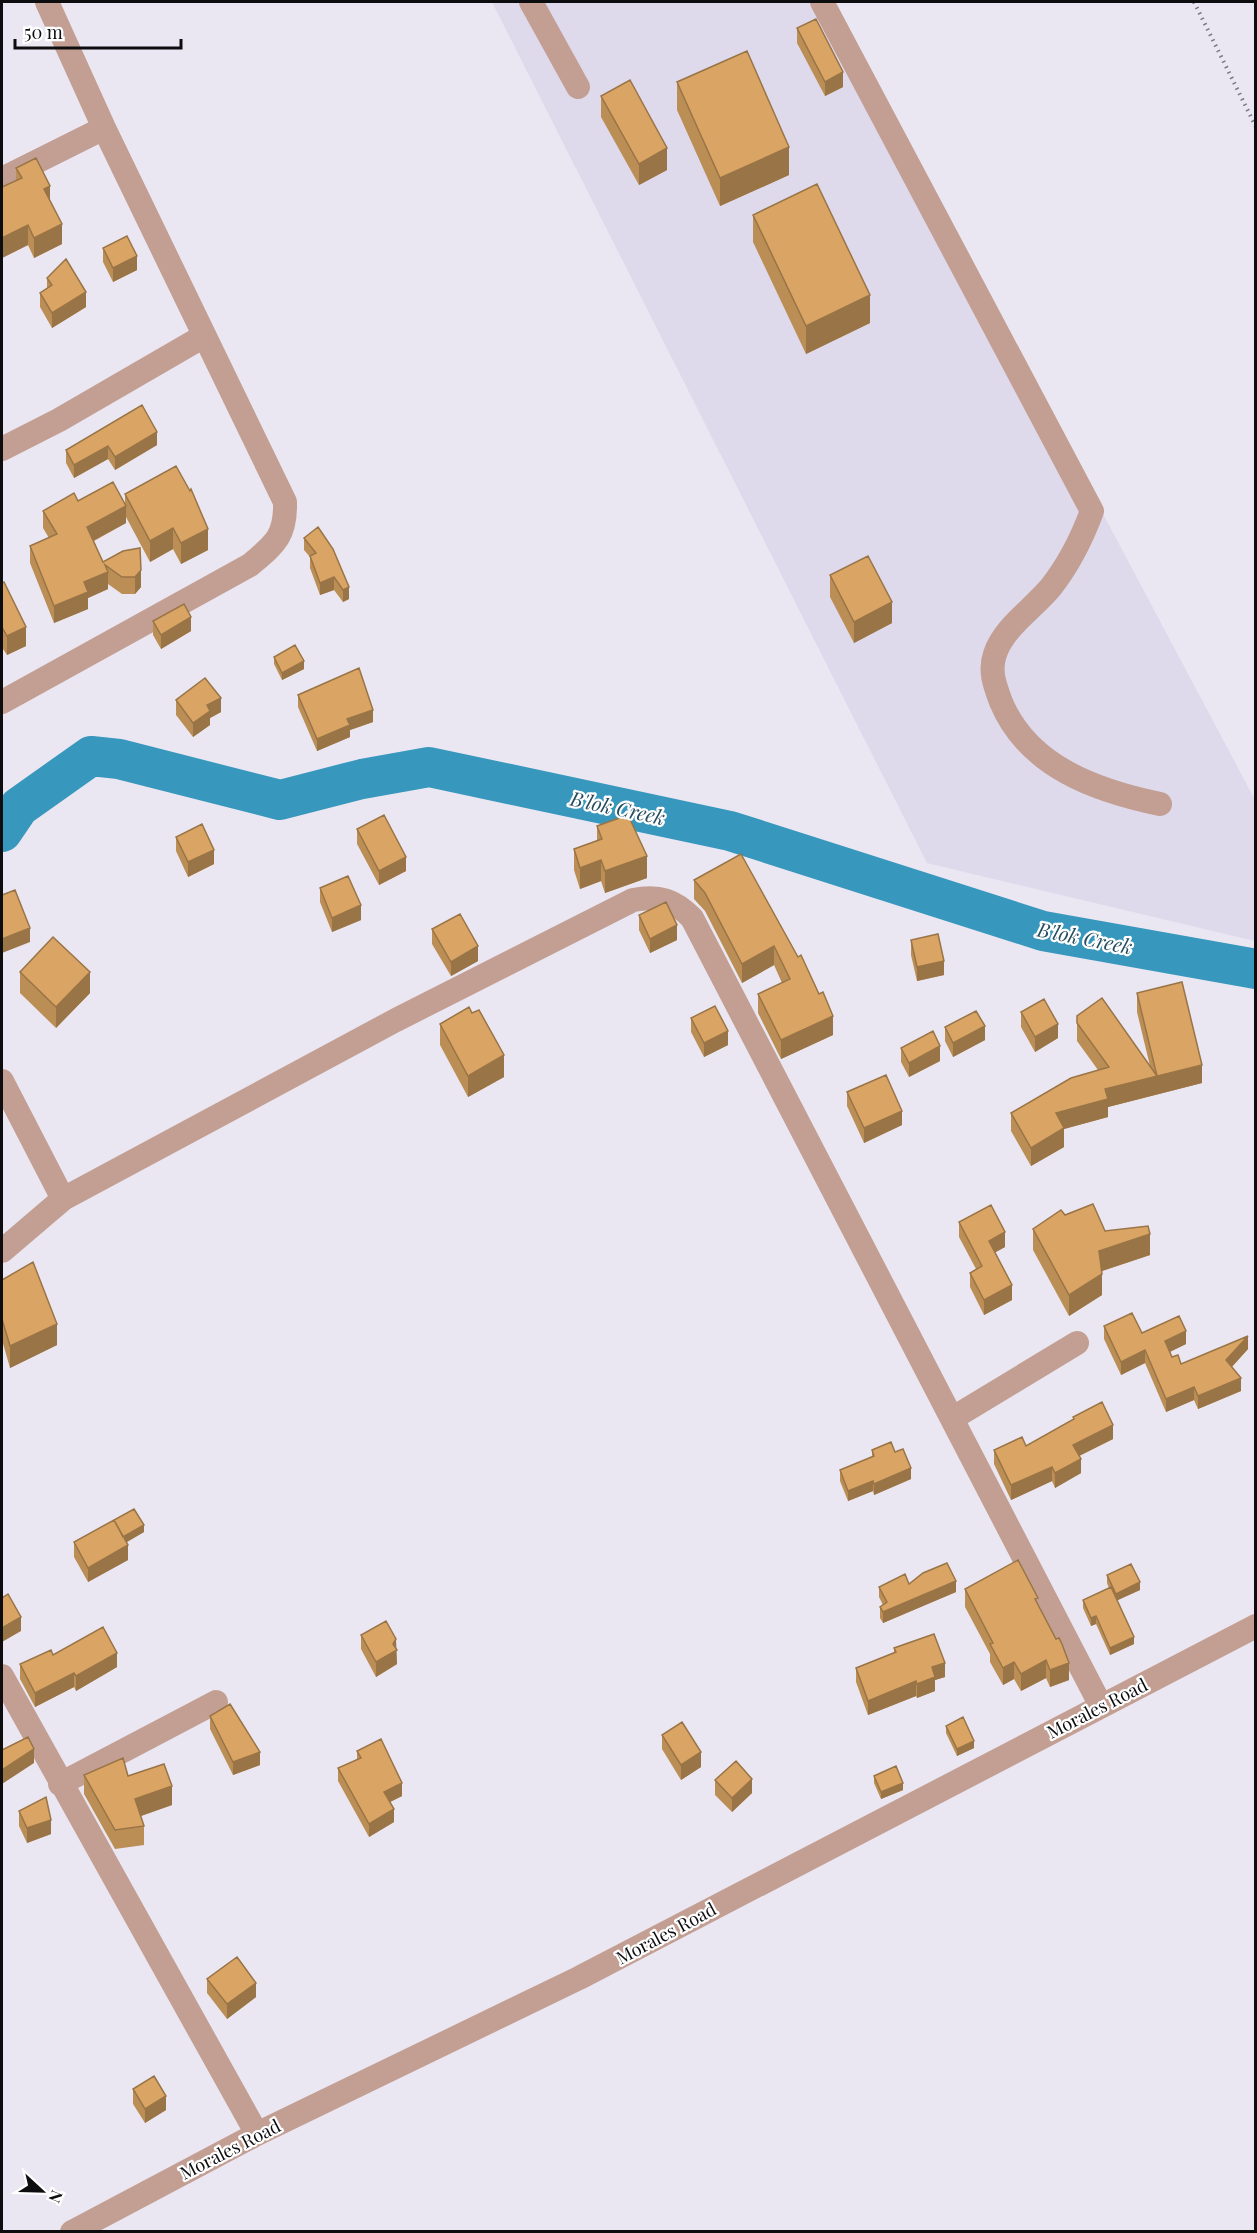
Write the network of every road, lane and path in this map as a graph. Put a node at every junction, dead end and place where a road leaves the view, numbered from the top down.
1 (47, 2) edge
2 (531, 2) edge
3 (822, 2) edge
4 (1194, 2) edge
5 (578, 87) dead end
6 (1256, 127) edge
7 (104, 128) junction
8 (2, 179) edge
9 (204, 336) junction
10 (2, 449) edge
11 (2, 702) edge
12 (1160, 804) dead end
13 (2, 1081) edge
14 (63, 1199) junction
15 (2, 1251) edge
16 (1077, 1343) dead end
17 (952, 1418) junction
18 (1256, 1626) edge
19 (2, 1676) edge
20 (216, 1702) dead end
21 (1101, 1706) junction
22 (60, 1785) junction
23 (257, 2134) junction
24 (72, 2232) edge

1 - 7 street
2 - 5 street
3 - 12 street
4 - 6 path
7 - 8 street
7 - 9 street
9 - 10 street
9 - 11 street
13 - 14 street
14 - 15 street
14 - 17 street
16 - 17 street
17 - 21 street
18 - 21 street, Morales Road
19 - 22 street
20 - 22 street
21 - 23 street, Morales Road
22 - 23 street
23 - 24 street, Morales Road

